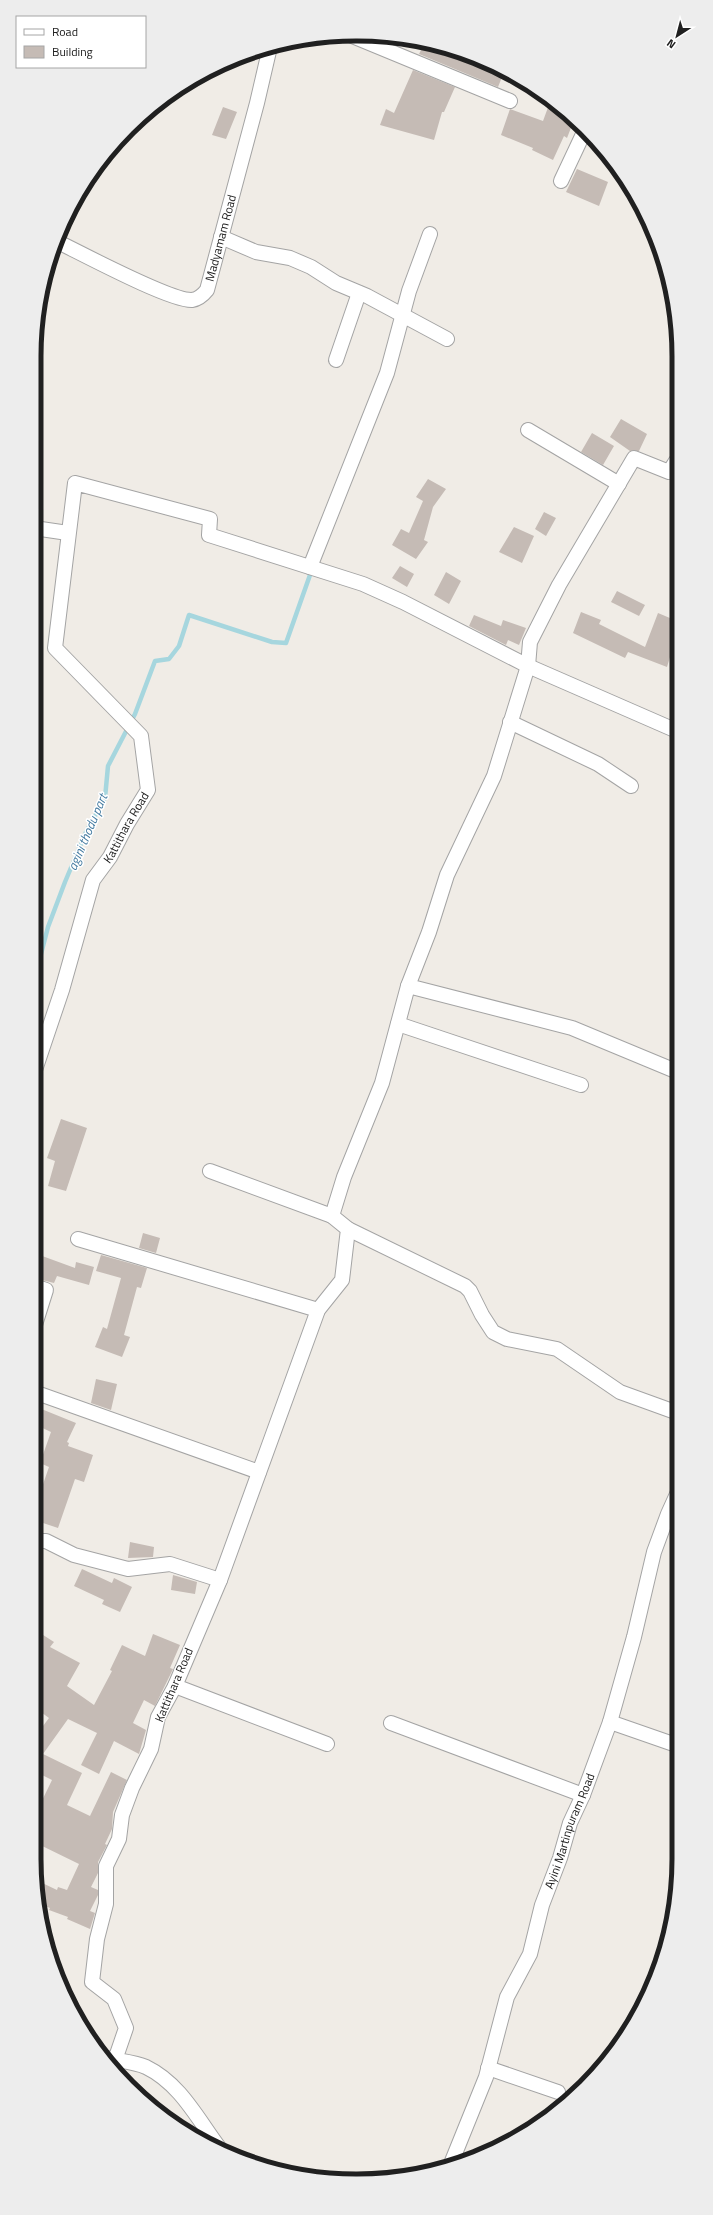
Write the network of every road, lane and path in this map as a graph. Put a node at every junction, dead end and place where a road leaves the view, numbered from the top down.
1 (366, 41) edge
2 (268, 54) edge
3 (510, 101) dead end
4 (583, 136) edge
5 (561, 182) dead end
6 (430, 234) dead end
7 (221, 237) junction
8 (62, 244) edge
9 (359, 293) junction
10 (402, 317) junction
11 (447, 339) dead end
12 (336, 360) dead end
13 (528, 430) dead end
14 (672, 467) edge
15 (619, 484) junction
16 (41, 529) edge
17 (68, 533) junction
18 (310, 567) junction
19 (528, 666) junction
20 (510, 722) junction
21 (672, 729) edge
22 (630, 786) dead end
23 (408, 986) junction
24 (398, 1024) junction
25 (41, 1052) edge
26 (672, 1070) edge
27 (581, 1085) dead end
28 (210, 1171) dead end
29 (332, 1216) junction
30 (348, 1229) junction
31 (78, 1239) dead end
32 (41, 1288) edge
33 (41, 1306) edge
34 (318, 1310) junction
35 (41, 1394) edge
36 (672, 1411) edge
37 (259, 1472) junction
38 (672, 1505) edge
39 (41, 1541) edge
40 (220, 1580) junction
41 (175, 1686) junction
42 (610, 1722) junction
43 (392, 1723) dead end
44 (327, 1744) dead end
45 (672, 1744) edge
46 (584, 1795) junction
47 (113, 2059) edge
48 (116, 2063) edge
49 (488, 2068) junction
50 (558, 2092) dead end
51 (212, 2139) edge
52 (453, 2159) edge

1 - 3 street
2 - 7 street, Madyamam Road
4 - 5 street
6 - 10 street
7 - 8 street, Madyamam Road
7 - 9 street
9 - 10 street
9 - 12 street
10 - 11 street
10 - 18 street
13 - 15 street
14 - 15 street
15 - 19 street
16 - 17 street
17 - 18 street
17 - 25 street, Kattithara Road
18 - 19 street
19 - 20 street
19 - 21 street
20 - 22 street
20 - 23 street
23 - 24 street
23 - 26 street
24 - 27 street
24 - 29 street
28 - 29 street
29 - 30 street
30 - 34 street, Kattithara Road
30 - 36 street
31 - 34 street
32 - 33 street
34 - 37 street, Kattithara Road
35 - 37 street
37 - 40 street, Kattithara Road
38 - 42 street, Ayini Martinpuram Road
39 - 40 street
40 - 41 street, Kattithara Road
41 - 44 street
41 - 47 street, Kattithara Road
42 - 45 street
42 - 46 street, Ayini Martinpuram Road
43 - 46 street
46 - 49 street, Ayini Martinpuram Road
48 - 51 street
49 - 50 street
49 - 52 street, Ayini Martinpuram Road

